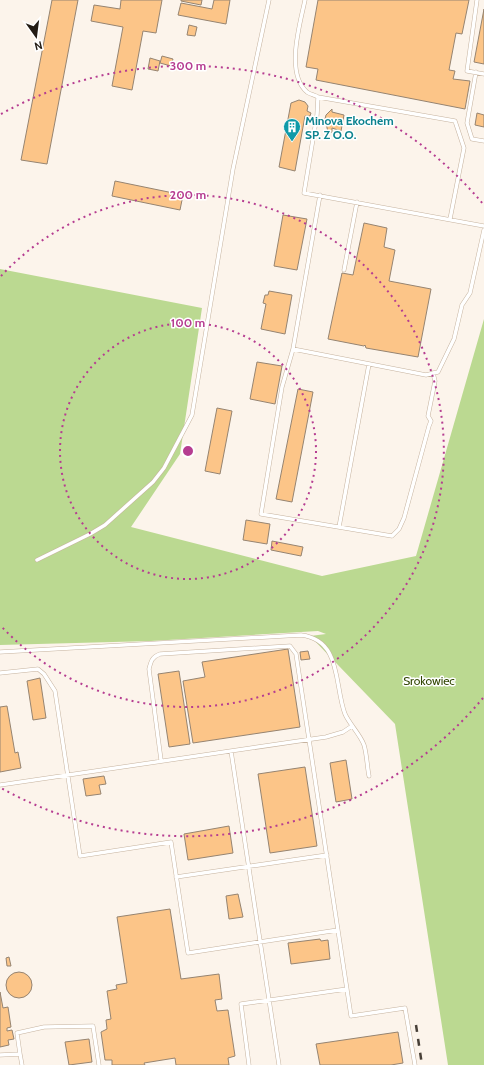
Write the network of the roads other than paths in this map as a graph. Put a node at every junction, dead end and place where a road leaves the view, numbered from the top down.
1 (270, 0) edge
2 (305, 0) edge
3 (477, 0) edge
4 (476, 72) junction
5 (484, 74) edge
6 (318, 97) junction
7 (484, 141) edge
8 (320, 196) junction
9 (356, 202) junction
10 (450, 219) junction
11 (484, 226) edge
12 (484, 230) edge
13 (344, 270) dead end
14 (293, 349) junction
15 (370, 364) junction
16 (432, 373) junction
17 (339, 527) junction
18 (37, 560) dead end
19 (0, 652) edge
20 (0, 673) edge
21 (352, 726) junction
22 (309, 740) junction
23 (231, 751) junction
24 (161, 760) junction
25 (68, 775) junction
26 (369, 776) dead end
27 (0, 785) edge
28 (327, 855) junction
29 (248, 866) junction
30 (176, 877) junction
31 (338, 930) junction
32 (260, 942) junction
33 (347, 989) junction
34 (269, 1000) junction
35 (20, 1054) junction
36 (0, 1055) edge
37 (22, 1065) edge
38 (99, 1065) edge
39 (249, 1065) edge
40 (279, 1065) edge
41 (415, 1065) edge

1 - 18 lane
2 - 6 lane
3 - 4 lane
4 - 5 lane
4 - 7 lane
6 - 8 lane
6 - 10 lane
8 - 9 lane
8 - 14 lane
9 - 10 lane
9 - 13 lane
10 - 11 lane
12 - 16 lane
14 - 15 lane
14 - 17 lane
15 - 16 lane
15 - 17 lane
16 - 17 lane
19 - 21 lane
20 - 25 lane
21 - 22 lane
21 - 26 lane
22 - 23 lane
22 - 24 lane
22 - 28 lane
23 - 24 lane
23 - 29 lane
24 - 25 lane
25 - 27 lane
25 - 30 lane
28 - 29 lane
28 - 31 lane
29 - 30 lane
29 - 32 lane
30 - 32 lane
31 - 32 lane
31 - 33 lane
32 - 34 lane
33 - 34 lane
33 - 41 lane
34 - 39 lane
34 - 40 lane
35 - 36 lane
35 - 37 lane
35 - 38 lane

